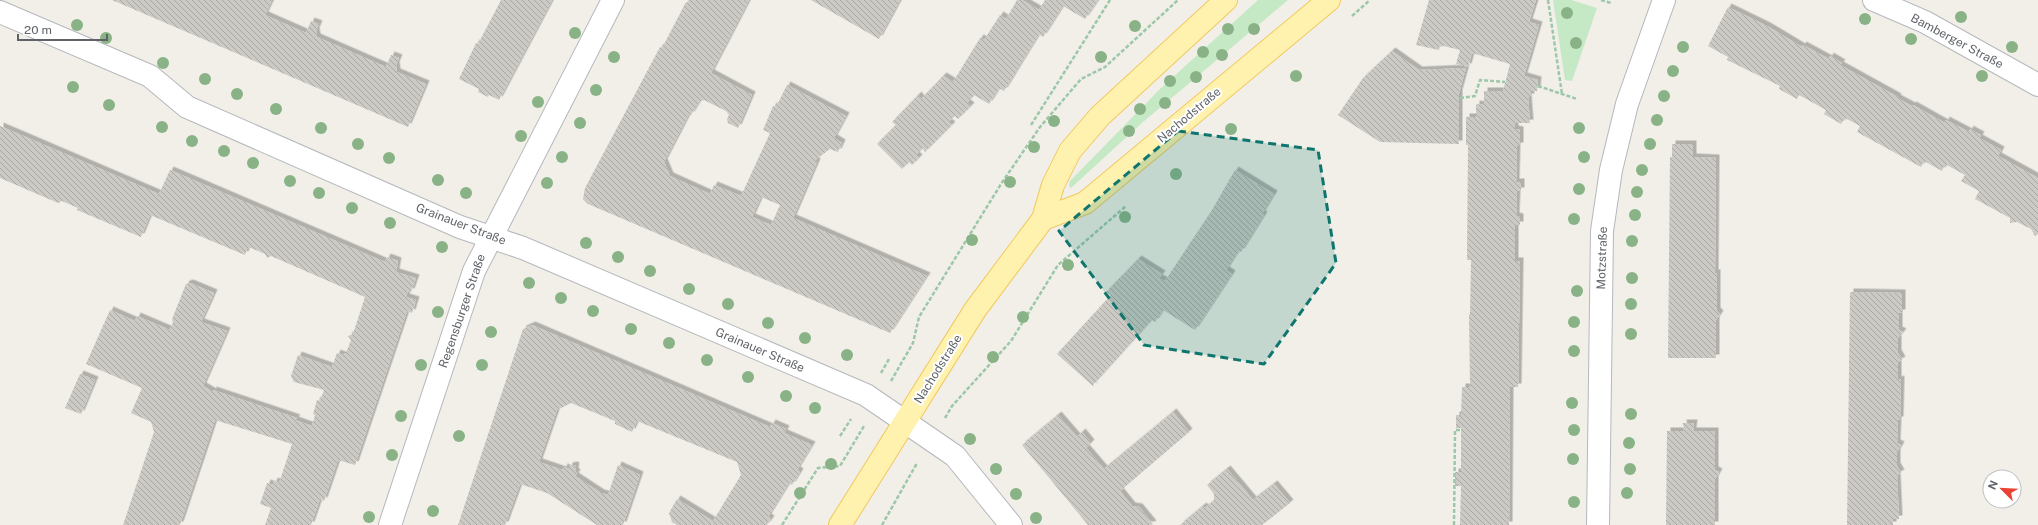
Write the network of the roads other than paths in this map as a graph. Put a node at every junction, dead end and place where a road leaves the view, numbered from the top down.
1 (613, 0) edge
2 (1226, 0) edge
3 (1329, 0) edge
4 (1664, 0) edge
5 (1874, 0) edge
6 (0, 12) edge
7 (2038, 84) edge
8 (1043, 220) junction
9 (490, 236) junction
10 (904, 422) junction
11 (390, 525) edge
12 (840, 525) edge
13 (1011, 525) edge
14 (1598, 525) edge

1 - 9 street, Regensburger Straße
2 - 8 main road, Nachodstraße
3 - 8 main road, Nachodstraße
4 - 14 street, Motzstraße
5 - 7 street, Bamberger Straße
6 - 9 street, Grainauer Straße
8 - 10 main road, Nachodstraße
9 - 10 street, Grainauer Straße
9 - 11 street, Regensburger Straße
10 - 12 main road, Nachodstraße
10 - 13 street, Grainauer Straße

